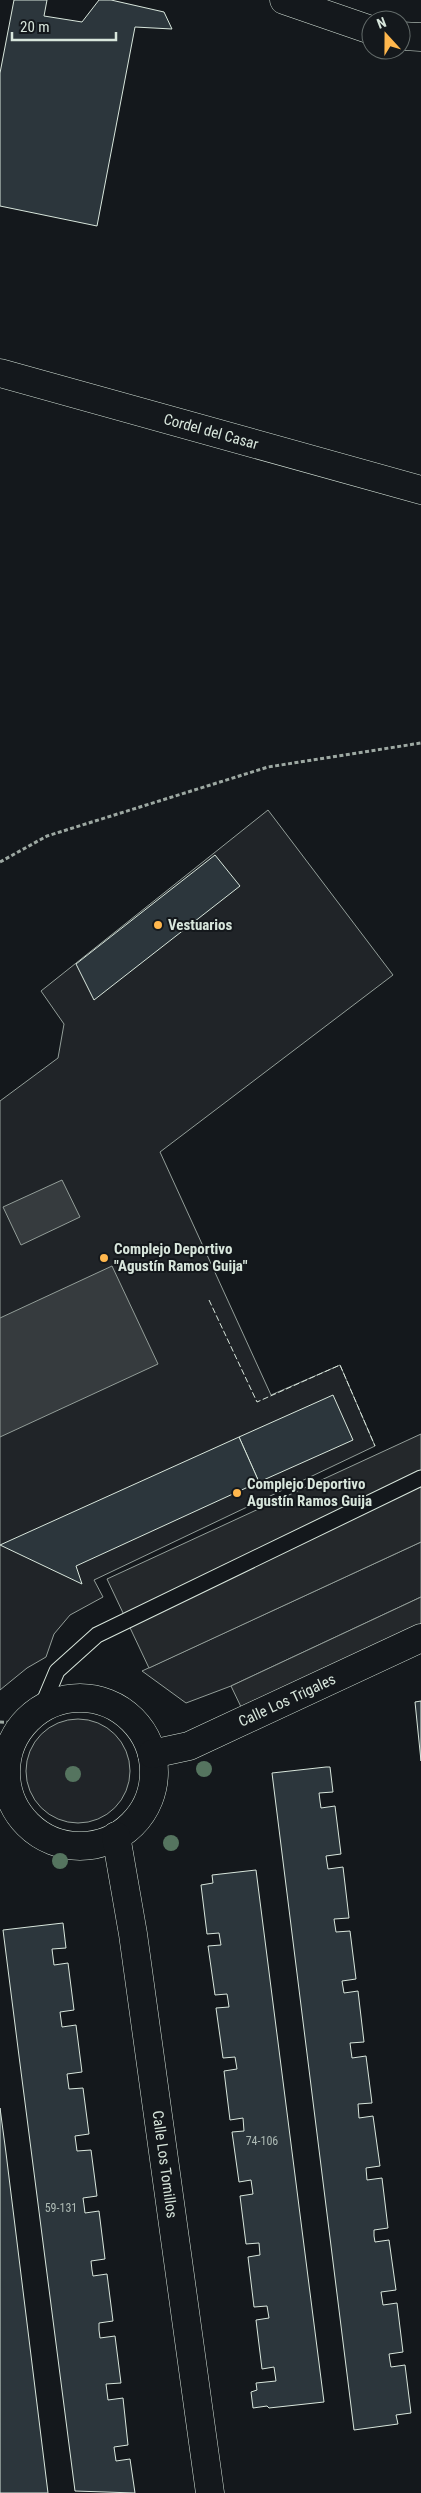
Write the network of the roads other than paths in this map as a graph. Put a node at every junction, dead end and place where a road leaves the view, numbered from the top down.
1 (284, 0) edge
2 (361, 27) edge
3 (0, 373) edge
4 (421, 490) edge
5 (421, 1478) edge
6 (421, 1638) edge
7 (22, 1718) edge
8 (152, 1754) junction
9 (8, 1814) edge
10 (116, 1836) junction
11 (210, 2493) edge

1 - 2 street
3 - 4 street, Cordel del Casar
5 - 7 lane
6 - 8 street, Calle Los Trigales
7 - 8 street
7 - 9 street
8 - 10 street
9 - 10 street
10 - 11 street, Calle Los Tomillos

